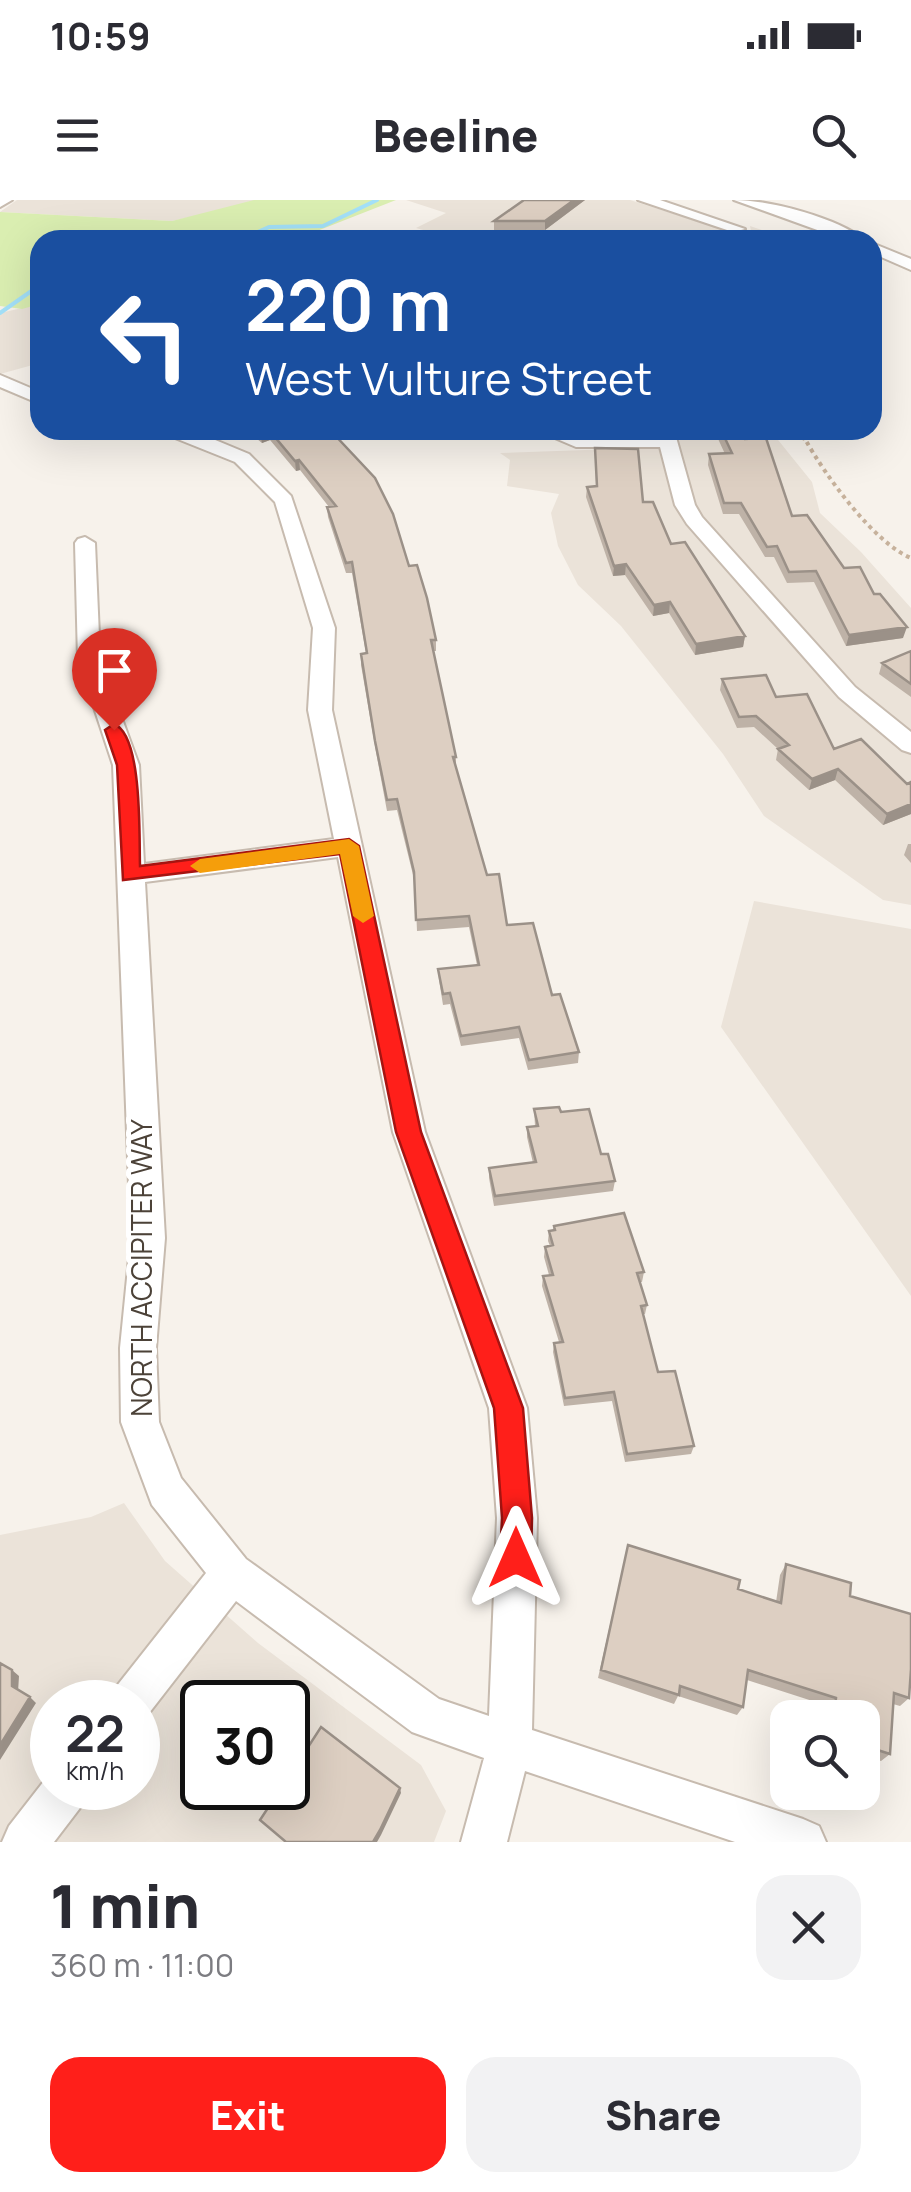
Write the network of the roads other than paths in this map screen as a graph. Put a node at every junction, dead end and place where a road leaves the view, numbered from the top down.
1 (645, 200) edge
2 (741, 200) edge
3 (738, 229) dead end
4 (834, 230) edge
5 (882, 251) edge
6 (911, 265) edge
7 (0, 380) edge
8 (30, 394) edge
9 (199, 440) edge
10 (673, 440) edge
11 (85, 542) dead end
12 (911, 745) edge
13 (349, 846) junction
14 (130, 875) junction
15 (232, 1573) junction
16 (149, 1680) edge
17 (510, 1742) junction
18 (50, 1810) edge
19 (25, 1842) edge
20 (484, 1842) edge
21 (803, 1842) edge

1 - 3 street
2 - 4 street
5 - 6 street
7 - 8 street
9 - 13 street
10 - 12 street
11 - 14 street, NORTH ACCIPITER WAY
13 - 14 street
13 - 17 street
14 - 15 street, NORTH ACCIPITER WAY
15 - 16 street
15 - 17 street, NORTH ACCIPITER WAY
17 - 20 street
17 - 21 street, NORTH ACCIPITER WAY
18 - 19 street

